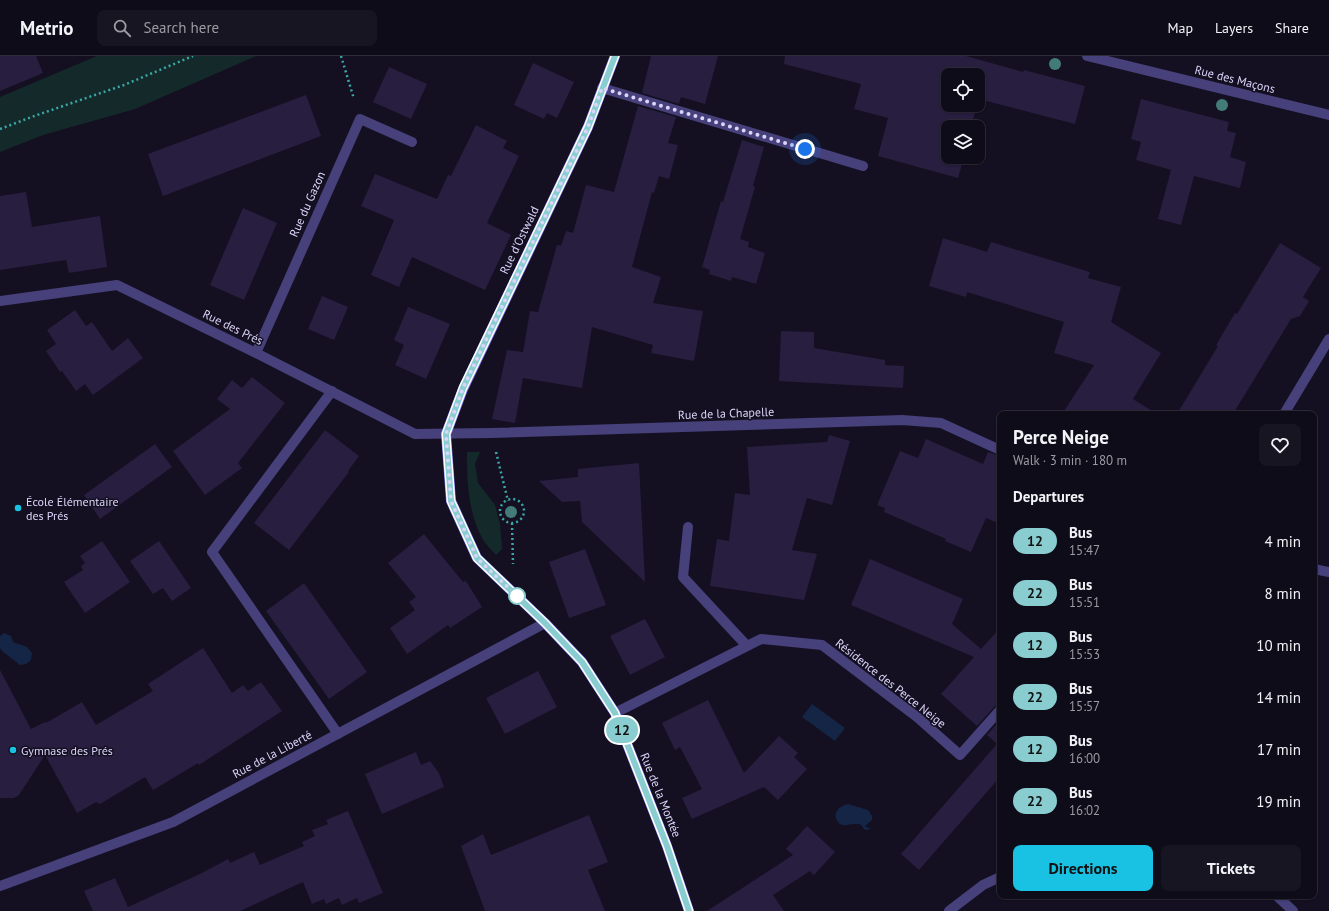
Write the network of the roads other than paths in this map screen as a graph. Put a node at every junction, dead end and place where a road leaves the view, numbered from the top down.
1 (615, 56) edge
2 (1087, 56) edge
3 (602, 88) junction
4 (1329, 115) edge
5 (412, 142) dead end
6 (863, 166) dead end
7 (0, 301) edge
8 (1329, 339) edge
9 (256, 352) junction
10 (332, 392) junction
11 (1286, 411) edge
12 (446, 434) junction
13 (997, 449) edge
14 (688, 527) dead end
15 (1317, 570) edge
16 (1329, 572) edge
17 (545, 623) junction
18 (747, 646) junction
19 (615, 713) junction
20 (997, 713) edge
21 (338, 734) junction
22 (997, 878) edge
23 (0, 886) edge
24 (1280, 899) edge
25 (689, 911) edge
26 (949, 911) edge
27 (1293, 911) edge

1 - 3 main road, Rue d'Ostwald
2 - 4 street, Rue des Maçons
3 - 6 street
3 - 12 main road, Rue d'Ostwald
5 - 9 street, Rue du Gazon
7 - 9 street, Rue des Prés
8 - 11 street
9 - 10 street, Rue des Prés
10 - 12 street, Rue des Prés
10 - 21 street
12 - 13 street, Rue de la Chapelle
12 - 17 main road, Rue de la Montée
14 - 18 street
15 - 16 street
17 - 19 main road, Rue de la Montée
17 - 21 street, Rue de la Liberté
18 - 19 street, Résidence des Perce Neige
18 - 20 street, Résidence des Perce Neige
19 - 25 main road, Rue de la Montée
21 - 23 street, Rue de la Liberté
22 - 26 street
24 - 27 street

